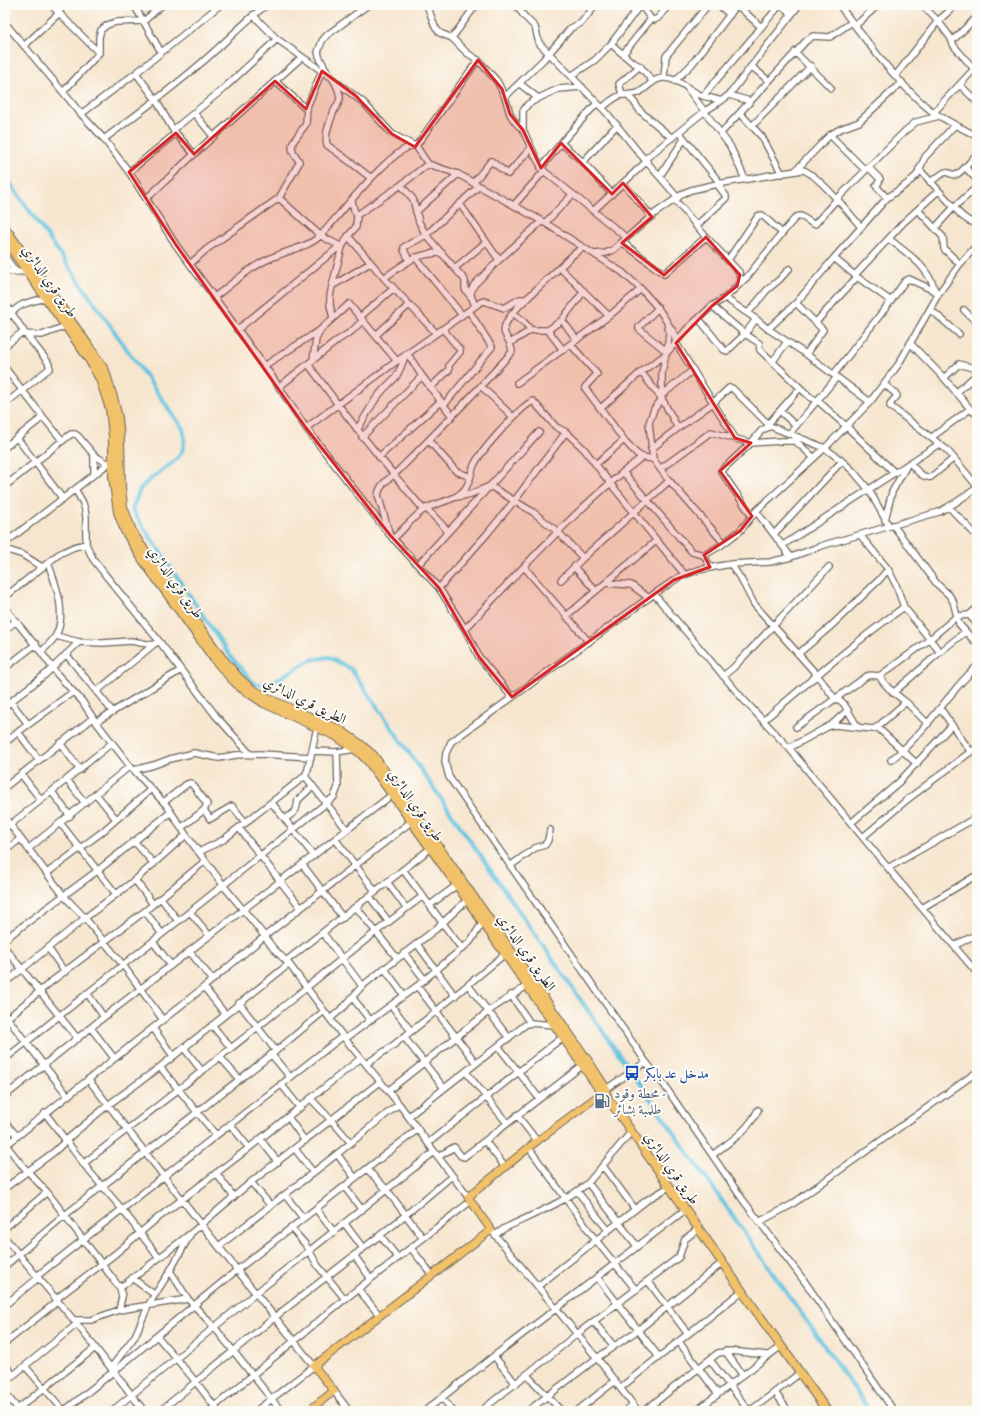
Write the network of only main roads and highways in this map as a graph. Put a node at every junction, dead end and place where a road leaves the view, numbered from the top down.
1 (5, 228) edge
2 (5, 240) edge
3 (605, 1092) junction
4 (308, 1411) edge
5 (827, 1411) edge

1 - 3 highway, الطريق قري الدائري
2 - 3 highway, طريق قري الدائري
3 - 4 main road
3 - 5 highway, طريق قري الدائري

